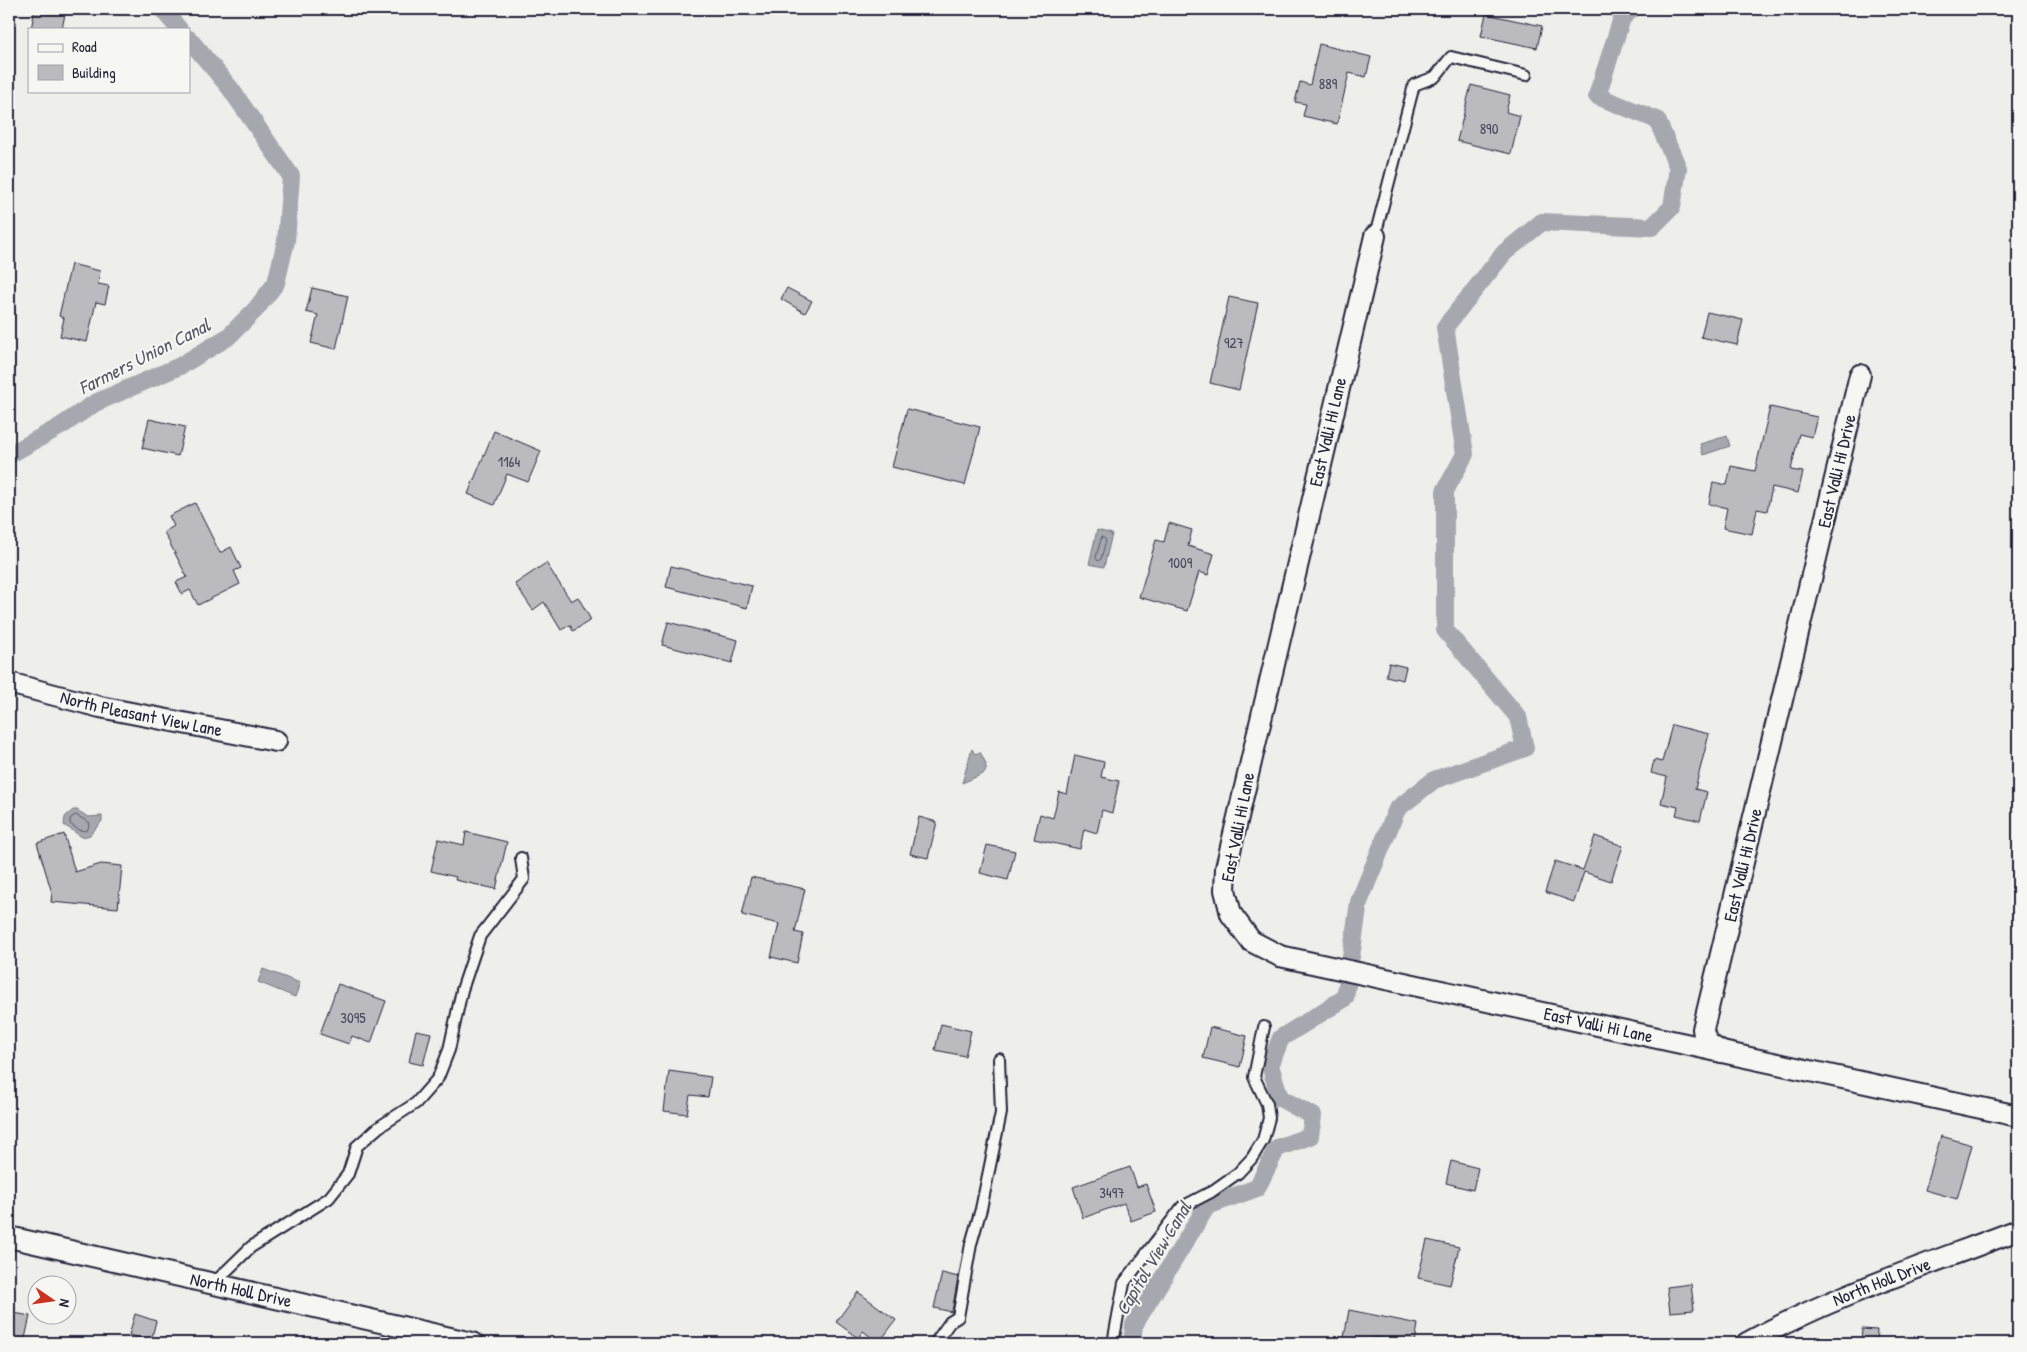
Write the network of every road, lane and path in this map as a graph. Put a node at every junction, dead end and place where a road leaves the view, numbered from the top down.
1 (1526, 75) dead end
2 (1375, 236) joint
3 (1860, 375) dead end
4 (9, 683) edge
5 (276, 741) dead end
6 (521, 858) dead end
7 (1264, 1027) dead end
8 (1722, 1052) junction
9 (999, 1059) dead end
10 (2018, 1116) edge
11 (2018, 1230) edge
12 (9, 1237) edge
13 (213, 1284) junction
14 (472, 1343) edge
15 (935, 1343) edge
16 (1113, 1343) edge
17 (1747, 1343) edge

1 - 2 lane
2 - 8 street, East Valli Hi Lane
3 - 8 street, East Valli Hi Drive
4 - 5 street, North Pleasant View Lane
6 - 13 lane
7 - 16 lane
8 - 10 street, East Valli Hi Drive
9 - 15 lane
11 - 17 street, North Holl Drive
12 - 13 street, North Holl Drive
13 - 14 street, North Holl Drive

